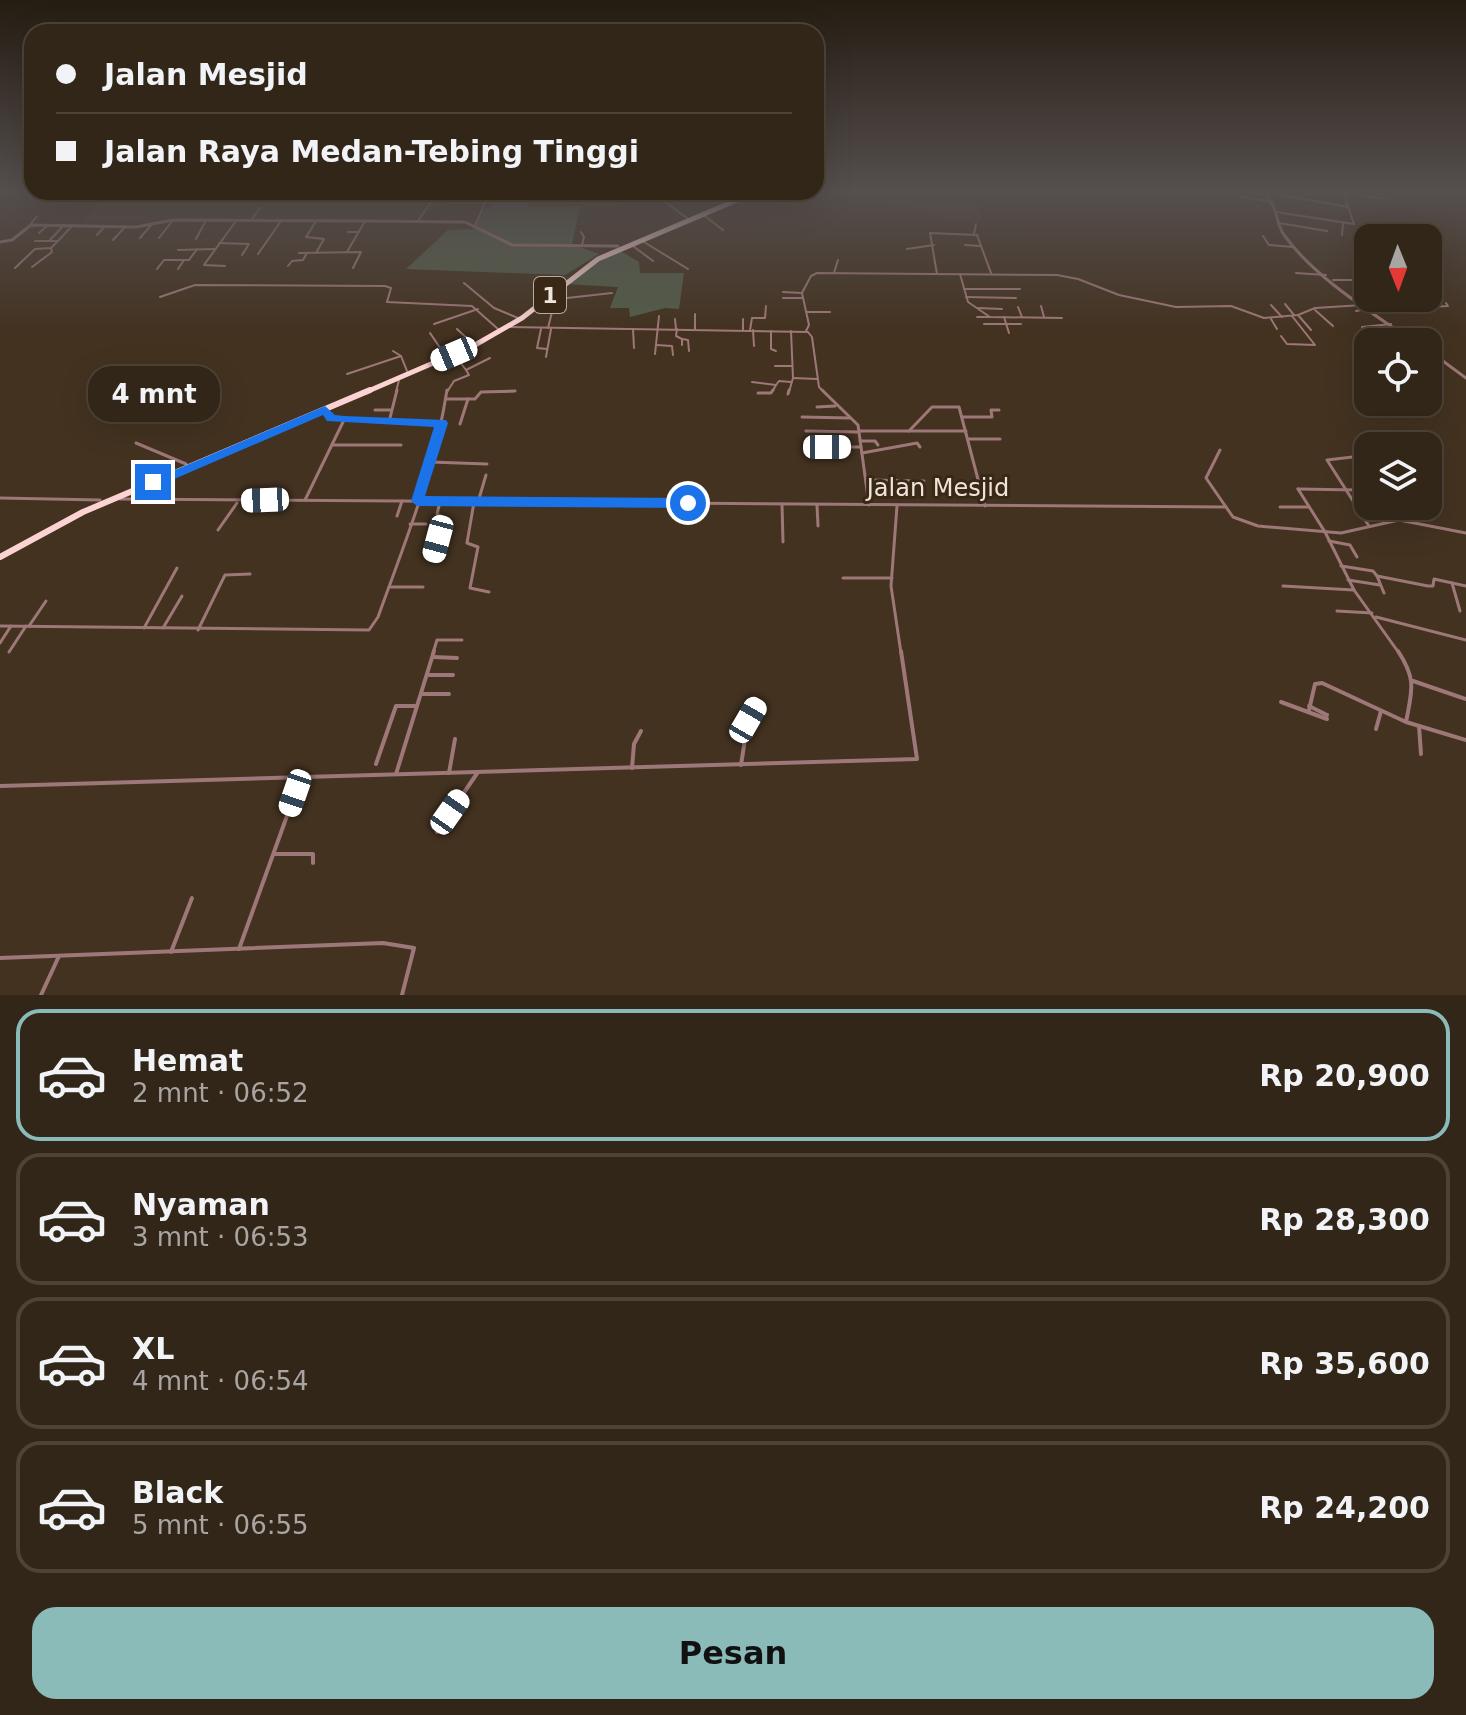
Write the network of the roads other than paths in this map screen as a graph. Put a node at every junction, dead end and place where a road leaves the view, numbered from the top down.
1 (52, 237) edge
2 (61, 237) edge
3 (115, 237) edge
4 (223, 237) edge
5 (270, 237) edge
6 (310, 237) edge
7 (356, 237) edge
8 (496, 237) edge
9 (584, 237) edge
10 (639, 237) edge
11 (647, 237) edge
12 (931, 237) edge
13 (978, 237) edge
14 (1264, 237) edge
15 (1288, 237) edge
16 (113, 240) dead end
17 (641, 240) junction
18 (35, 241) dead end
19 (49, 241) junction
20 (58, 241) junction
21 (219, 243) junction
22 (630, 244) junction
23 (582, 245) junction
24 (934, 245) junction
25 (965, 245) dead end
26 (618, 246) junction
27 (980, 246) junction
28 (51, 248) junction
29 (1296, 248) junction
30 (197, 249) junction
31 (215, 249) junction
32 (907, 249) dead end
33 (178, 250) dead end
34 (299, 253) dead end
35 (307, 253) junction
36 (316, 253) junction
37 (347, 253) junction
38 (258, 254) dead end
39 (242, 255) dead end
40 (184, 260) junction
41 (838, 260) dead end
42 (41, 261) junction
43 (653, 261) dead end
44 (49, 262) dead end
45 (225, 266) dead end
46 (288, 266) dead end
47 (32, 267) dead end
48 (15, 268) dead end
49 (353, 268) dead end
50 (157, 269) dead end
51 (178, 269) dead end
52 (688, 269) dead end
53 (834, 273) junction
54 (1296, 273) dead end
55 (937, 274) junction
56 (960, 274) junction
57 (991, 274) junction
58 (1327, 275) junction
59 (1334, 280) junction
60 (1354, 280) dead end
61 (1320, 281) dead end
62 (464, 283) dead end
63 (964, 289) junction
64 (1020, 289) dead end
65 (783, 292) dead end
66 (612, 293) dead end
67 (802, 296) junction
68 (966, 297) junction
69 (163, 298) dead end
70 (783, 298) dead end
71 (1016, 298) dead end
72 (1353, 298) edge
73 (545, 300) junction
74 (555, 300) junction
75 (1446, 303) dead end
76 (1285, 304) dead end
77 (1271, 305) dead end
78 (766, 306) dead end
79 (1041, 306) dead end
80 (1354, 306) edge
81 (1442, 306) edge
82 (1018, 307) dead end
83 (978, 308) junction
84 (478, 309) junction
85 (1002, 309) dead end
86 (1314, 309) junction
87 (807, 312) junction
88 (830, 312) dead end
89 (1374, 312) edge
90 (695, 314) dead end
91 (1295, 315) junction
92 (659, 316) dead end
93 (977, 317) dead end
94 (990, 317) junction
95 (1004, 317) junction
96 (1013, 317) junction
97 (1022, 317) junction
98 (1044, 317) junction
99 (1282, 317) junction
100 (518, 318) junction
101 (1062, 318) dead end
102 (675, 319) dead end
103 (743, 319) dead end
104 (1270, 319) junction
105 (434, 324) dead end
106 (984, 324) dead end
107 (1021, 324) dead end
108 (1391, 324) junction
109 (1007, 325) junction
110 (1016, 325) junction
111 (1333, 326) dead end
112 (509, 327) junction
113 (1362, 327) dead end
114 (1396, 328) edge
115 (457, 329) dead end
116 (541, 329) junction
117 (549, 329) junction
118 (633, 329) junction
119 (657, 329) junction
120 (677, 329) junction
121 (695, 329) junction
122 (1277, 329) dead end
123 (743, 330) junction
124 (752, 330) junction
125 (771, 330) junction
126 (791, 330) junction
127 (1311, 330) dead end
128 (500, 331) junction
129 (806, 331) junction
130 (430, 333) dead end
131 (1009, 333) dead end
132 (1281, 336) dead end
133 (682, 339) junction
134 (472, 343) junction
135 (656, 345) junction
136 (682, 345) dead end
137 (754, 346) dead end
138 (634, 348) dead end
139 (547, 349) junction
140 (393, 351) dead end
141 (689, 351) dead end
142 (776, 351) dead end
143 (454, 354) junction
144 (655, 354) dead end
145 (445, 355) junction
146 (673, 355) dead end
147 (401, 356) junction
148 (546, 357) dead end
149 (490, 358) dead end
150 (1442, 360) edge
151 (775, 366) dead end
152 (792, 366) junction
153 (466, 370) junction
154 (407, 371) junction
155 (347, 374) dead end
156 (400, 378) junction
157 (1466, 378) edge
158 (817, 379) junction
159 (792, 380) junction
160 (752, 382) dead end
161 (776, 385) junction
162 (515, 391) dead end
163 (758, 393) dead end
164 (788, 394) dead end
165 (447, 399) junction
166 (468, 399) junction
167 (344, 400) junction
168 (835, 406) junction
169 (817, 407) dead end
170 (325, 410) junction
171 (375, 410) dead end
172 (392, 410) junction
173 (999, 410) dead end
174 (802, 417) dead end
175 (963, 417) junction
176 (850, 418) junction
177 (344, 420) junction
178 (389, 422) junction
179 (442, 423) junction
180 (460, 424) dead end
181 (806, 431) dead end
182 (859, 431) junction
183 (909, 431) junction
184 (966, 431) junction
185 (969, 439) junction
186 (1000, 439) dead end
187 (136, 443) dead end
188 (861, 444) junction
189 (332, 445) junction
190 (401, 445) dead end
191 (878, 445) dead end
192 (808, 447) dead end
193 (920, 447) dead end
194 (1220, 450) dead end
195 (862, 453) junction
196 (1354, 457) edge
197 (430, 462) junction
198 (186, 464) junction
199 (487, 464) dead end
200 (486, 475) dead end
201 (866, 480) junction
202 (924, 481) dead end
203 (1354, 489) edge
204 (1346, 490) junction
205 (882, 491) dead end
206 (868, 494) junction
207 (0, 498) edge
208 (100, 500) junction
209 (113, 500) junction
210 (265, 500) junction
211 (240, 501) junction
212 (305, 501) junction
213 (402, 501) junction
214 (417, 501) junction
215 (440, 502) junction
216 (476, 502) junction
217 (782, 504) junction
218 (817, 505) junction
219 (869, 505) junction
220 (897, 505) junction
221 (985, 506) junction
222 (1226, 507) junction
223 (1280, 507) dead end
224 (1309, 507) junction
225 (260, 511) dead end
226 (397, 516) dead end
227 (410, 524) junction
228 (426, 524) dead end
229 (818, 526) dead end
230 (1369, 526) junction
231 (218, 530) dead end
232 (1325, 532) junction
233 (1466, 533) edge
234 (1329, 541) junction
235 (783, 542) dead end
236 (0, 555) edge
237 (1357, 557) dead end
238 (432, 560) dead end
239 (1341, 566) junction
240 (177, 568) dead end
241 (250, 574) dead end
242 (1377, 576) junction
243 (843, 578) dead end
244 (892, 578) junction
245 (1348, 580) junction
246 (1452, 583) junction
247 (1380, 585) junction
248 (1283, 586) dead end
249 (1466, 586) edge
250 (389, 587) junction
251 (423, 587) dead end
252 (1354, 590) junction
253 (489, 592) dead end
254 (1384, 593) dead end
255 (182, 596) dead end
256 (46, 601) dead end
257 (1337, 611) dead end
258 (1460, 611) dead end
259 (1374, 615) junction
260 (0, 626) edge
261 (11, 626) junction
262 (28, 626) junction
263 (144, 628) junction
264 (163, 628) junction
265 (198, 630) junction
266 (462, 640) dead end
267 (1466, 640) edge
268 (0, 643) edge
269 (9, 652) dead end
270 (432, 657) junction
271 (457, 658) dead end
272 (427, 675) junction
273 (453, 675) dead end
274 (1413, 681) junction
275 (422, 694) junction
276 (449, 694) dead end
277 (1466, 699) edge
278 (758, 702) dead end
279 (1281, 702) dead end
280 (415, 706) junction
281 (1309, 708) junction
282 (1381, 711) junction
283 (1327, 717) dead end
284 (1406, 722) junction
285 (1419, 726) junction
286 (1376, 729) dead end
287 (641, 731) dead end
288 (455, 739) dead end
289 (1466, 740) edge
290 (1421, 754) dead end
291 (376, 764) dead end
292 (741, 765) junction
293 (632, 768) junction
294 (478, 772) junction
295 (449, 773) junction
296 (396, 774) junction
297 (301, 777) junction
298 (0, 786) edge
299 (437, 832) dead end
300 (273, 854) junction
301 (313, 863) dead end
302 (192, 898) dead end
303 (239, 949) junction
304 (171, 952) junction
305 (59, 956) junction
306 (0, 958) edge
307 (41, 995) edge
308 (402, 995) edge

1 - 19 street
2 - 20 street
3 - 16 street
4 - 21 street
5 - 38 street
6 - 36 street
7 - 37 street
8 - 23 street
9 - 23 street
10 - 26 highway, 1
11 - 17 highway, 1
12 - 24 street
13 - 27 street
14 - 29 street
15 - 29 street
17 - 22 highway, 1
17 - 52 street
18 - 19 street
19 - 20 street
20 - 28 street
21 - 31 street
21 - 39 street
22 - 43 street
22 - 73 highway, 1
23 - 26 street
24 - 32 street
24 - 55 street
25 - 27 street
26 - 100 highway, 1
27 - 57 street
28 - 42 street
28 - 48 street
29 - 58 street
30 - 31 street
30 - 33 street
30 - 40 street
31 - 45 street
34 - 35 street
35 - 36 street
35 - 46 street
36 - 37 street
37 - 49 street
40 - 50 street
40 - 51 street
41 - 53 street
42 - 44 street
42 - 47 street
53 - 55 street
53 - 67 street
54 - 58 street
55 - 56 street
56 - 57 street
56 - 63 street
57 - 104 street
58 - 59 street
59 - 60 street
59 - 61 street
59 - 72 street
62 - 100 street
63 - 64 street
63 - 68 street
65 - 67 street
66 - 74 street
67 - 70 street
67 - 87 street
68 - 71 street
68 - 83 street
69 - 84 street
73 - 74 street
73 - 112 highway, 1
74 - 117 street
75 - 81 street
76 - 91 street
77 - 99 street
78 - 124 street
79 - 98 street
80 - 86 street
82 - 97 street
83 - 85 street
83 - 94 street
84 - 105 street
84 - 128 street
86 - 91 street
86 - 111 street
87 - 88 street
87 - 129 street
89 - 108 street
90 - 121 street
91 - 99 street
91 - 127 street
91 - 132 street
92 - 119 street
93 - 94 street
94 - 95 street
95 - 96 street
95 - 109 street
96 - 97 street
96 - 110 street
97 - 98 street
98 - 101 street
99 - 104 street
100 - 128 highway, 1
102 - 120 street
103 - 123 street
104 - 122 street
106 - 109 street
107 - 110 street
108 - 113 street
108 - 114 street
109 - 110 street
109 - 131 street
112 - 116 street
112 - 128 highway, 1
115 - 134 street
116 - 117 street
116 - 139 street
117 - 118 street
117 - 139 street
118 - 119 street
118 - 138 street
119 - 120 street
119 - 135 street
120 - 121 street
120 - 133 street
121 - 123 street
123 - 124 street
124 - 125 street
124 - 137 street
125 - 126 street
125 - 142 street
126 - 129 street
126 - 152 street
128 - 134 highway, 1
128 - 143 highway, 1
129 - 158 street
130 - 145 street
133 - 136 street
133 - 141 street
134 - 145 highway, 1
135 - 144 street
135 - 146 street
139 - 148 street
140 - 147 street
143 - 153 street
143 - 156 highway, 1
145 - 154 highway, 1
147 - 154 street
147 - 155 street
149 - 153 street
150 - 157 street
151 - 152 street
152 - 159 street
153 - 165 street
154 - 167 highway, 1
156 - 167 highway, 1
156 - 172 street
158 - 159 street
158 - 168 street
159 - 161 street
159 - 164 street
160 - 161 street
161 - 163 street
162 - 166 street
165 - 166 street
165 - 179 street
166 - 180 street
167 - 170 highway, 1
167 - 198 highway, 1
168 - 169 street
168 - 176 street
170 - 177 street
170 - 209 highway, 1
171 - 172 street
172 - 178 street
173 - 175 street
174 - 176 street
175 - 183 street
175 - 184 street
176 - 182 street
177 - 178 street
177 - 189 street
178 - 179 street
179 - 197 street
181 - 182 street
182 - 183 street
182 - 188 street
183 - 184 street
184 - 185 street
185 - 186 street
185 - 221 street
187 - 198 street
188 - 191 street
188 - 192 street
188 - 195 street
189 - 190 street
189 - 212 street
193 - 195 street
194 - 222 street
195 - 201 street
196 - 204 street
197 - 199 street
197 - 214 street
198 - 208 highway, 1
200 - 216 street
201 - 202 street
201 - 206 street
203 - 204 street
204 - 224 street
204 - 230 street
205 - 206 street
206 - 219 street
207 - 208 street
208 - 236 highway, 1
209 - 211 street, Jalan Mesjid
209 - 236 highway, 1
210 - 211 street, Jalan Mesjid
210 - 212 street, Jalan Mesjid
210 - 225 street
211 - 231 street
212 - 213 street, Jalan Mesjid
213 - 214 street, Jalan Mesjid
213 - 226 street
214 - 215 street, Jalan Mesjid
214 - 227 street
215 - 216 street, Jalan Mesjid
215 - 238 street
216 - 217 street, Jalan Mesjid
216 - 253 street
217 - 218 street, Jalan Mesjid
217 - 235 street
218 - 219 street, Jalan Mesjid
218 - 229 street
219 - 220 street, Jalan Mesjid
220 - 221 street, Jalan Mesjid
220 - 244 street
221 - 222 street, Jalan Mesjid
222 - 232 street, Jalan Mesjid
223 - 224 street
224 - 232 street
227 - 228 street
227 - 250 street
230 - 232 street, Jalan Mesjid
230 - 233 street, Jalan Mesjid
232 - 234 street
234 - 237 street
234 - 239 street
239 - 242 street
239 - 245 street
240 - 263 street
241 - 265 street
242 - 246 street
242 - 247 street
243 - 244 street
244 - 292 street
245 - 247 street
245 - 252 street
246 - 249 street
246 - 258 street
247 - 254 street
248 - 252 street
250 - 251 street
250 - 265 street
252 - 259 street
255 - 264 street
256 - 262 street
257 - 259 street
259 - 267 street
259 - 274 street
260 - 261 street
261 - 262 street
261 - 268 street
262 - 263 street
262 - 269 street
263 - 264 street
264 - 265 street
266 - 270 street
270 - 271 street
270 - 272 street
272 - 273 street
272 - 275 street
274 - 277 street
274 - 284 street
275 - 276 street
275 - 280 street
278 - 292 street
279 - 281 street
280 - 291 street
280 - 296 street
281 - 282 street
281 - 283 street
282 - 284 street
282 - 286 street
284 - 285 street
285 - 289 street
285 - 290 street
287 - 293 street
288 - 295 street
292 - 293 street
293 - 294 street
294 - 295 street
294 - 299 street
295 - 296 street
296 - 297 street
297 - 298 street
297 - 300 street
300 - 301 street
300 - 303 street
302 - 304 street
303 - 304 street
303 - 308 street
304 - 305 street
305 - 306 street
305 - 307 street

